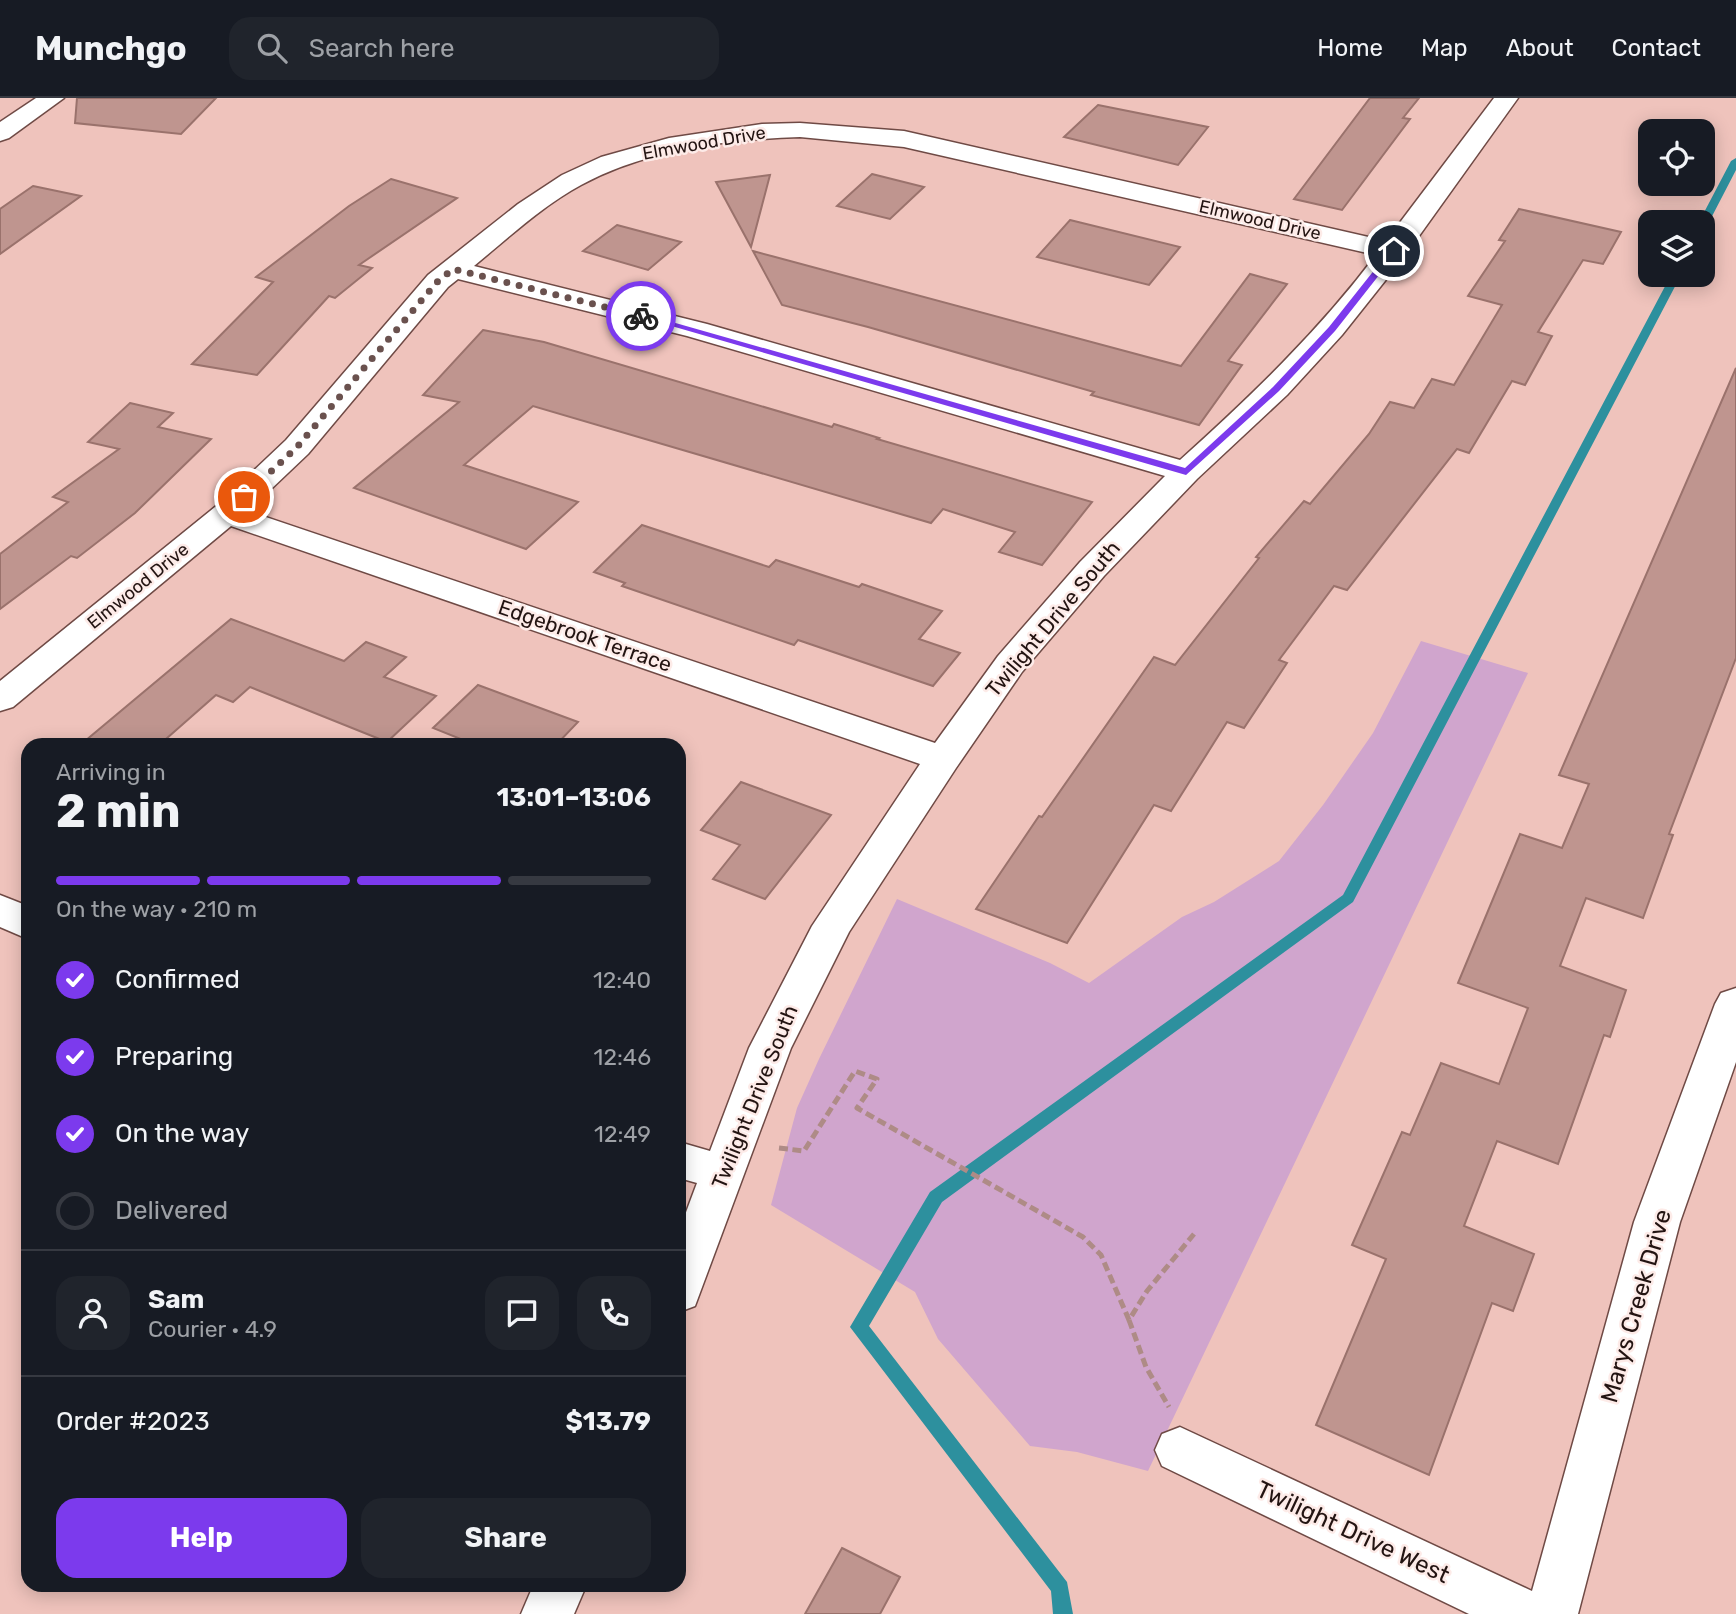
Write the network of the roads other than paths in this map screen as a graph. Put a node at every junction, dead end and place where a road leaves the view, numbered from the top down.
1 (52, 98) edge
2 (1506, 98) edge
3 (0, 133) edge
4 (1394, 251) junction
5 (453, 269) junction
6 (1186, 472) junction
7 (226, 514) junction
8 (0, 699) edge
9 (943, 759) junction
10 (0, 909) edge
11 (21, 920) edge
12 (1736, 1004) edge
13 (728, 1158) junction
14 (686, 1160) edge
15 (686, 1273) edge
16 (1176, 1431) road end
17 (557, 1592) edge
18 (547, 1614) edge
19 (1525, 1614) edge
20 (1552, 1614) edge

1 - 3 street
2 - 4 street, Twilight Drive South
4 - 5 street, Elmwood Drive
4 - 6 street, Twilight Drive South
5 - 6 street
5 - 7 street, Elmwood Drive
6 - 9 street, Twilight Drive South
7 - 8 street, Elmwood Drive
7 - 9 street, Edgebrook Terrace
9 - 13 street, Twilight Drive South
10 - 11 street
12 - 20 street, Marys Creek Drive
13 - 14 street
13 - 15 street, Twilight Drive South
16 - 19 street, Twilight Drive West
17 - 18 street

